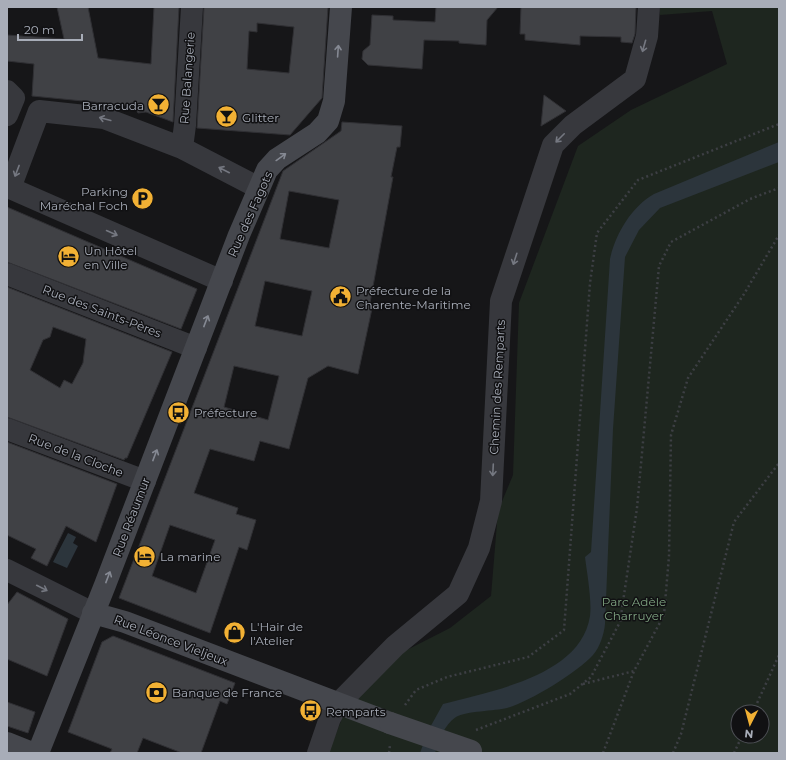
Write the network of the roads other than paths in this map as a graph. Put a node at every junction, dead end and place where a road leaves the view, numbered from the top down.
1 (192, 7) edge
2 (341, 7) edge
3 (649, 7) edge
4 (7, 91) edge
5 (7, 115) edge
6 (182, 148) junction
7 (259, 188) junction
8 (7, 274) edge
9 (222, 281) junction
10 (196, 348) junction
11 (7, 429) edge
12 (145, 481) junction
13 (7, 570) edge
14 (93, 613) junction
15 (338, 704) junction
16 (7, 743) edge
17 (474, 745) edge
18 (32, 753) edge
19 (38, 753) edge
20 (318, 753) edge

1 - 6 street, Rue Balangerie
7 -> 2 street, Rue des Fagots
3 -> 15 street, Chemin des Remparts
4 - 5 street
7 -> 6 street
6 -> 9 street
7 - 9 street, Rue des Fagots
8 - 10 street, Rue des Saints-Pères
10 -> 9 street, Rue Réaumur
12 -> 10 street, Rue Réaumur
11 - 12 street, Rue de la Cloche
14 -> 12 street, Rue Réaumur
13 -> 14 street, Rue Léonce Vieljeux
14 - 15 street, Rue Léonce Vieljeux
14 - 19 street, Rue Réaumur
15 - 17 street, Rue Léonce Vieljeux, bridge
15 - 20 street, Chemin des Remparts
16 - 18 street

